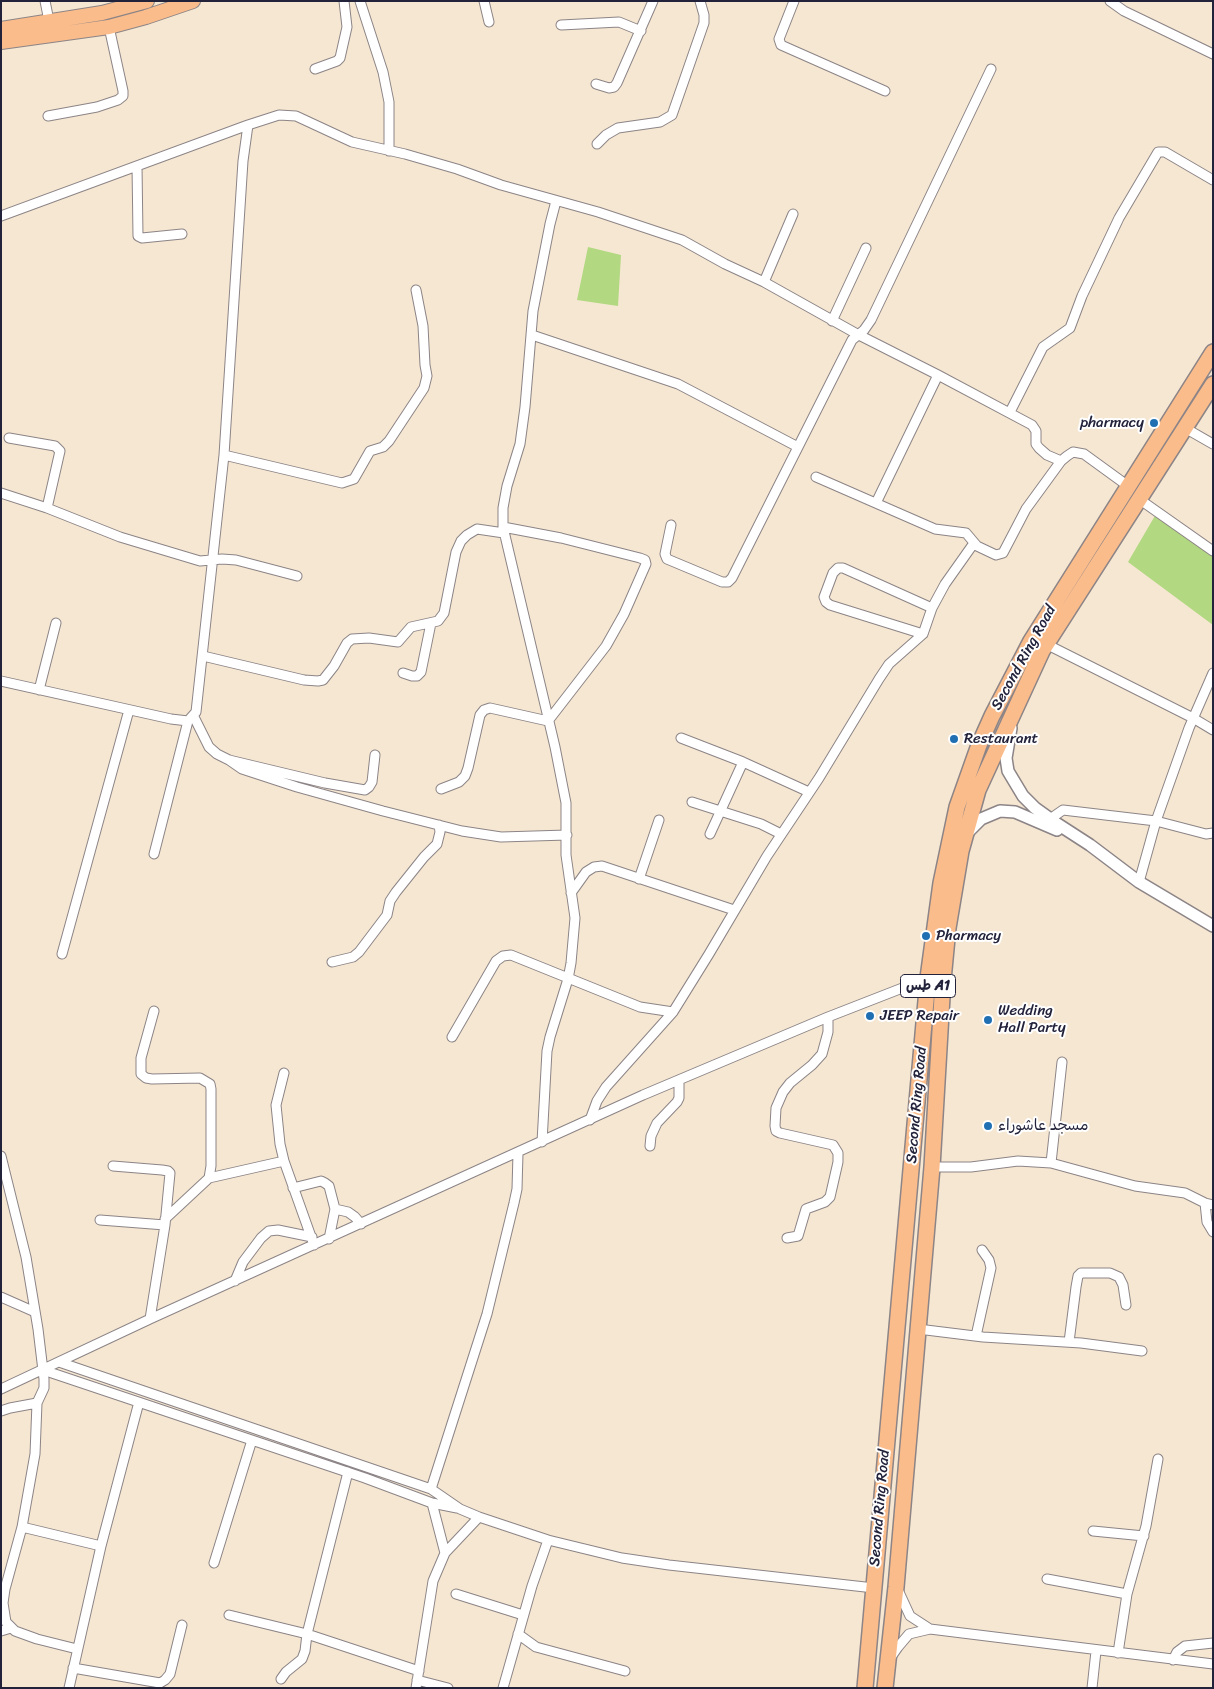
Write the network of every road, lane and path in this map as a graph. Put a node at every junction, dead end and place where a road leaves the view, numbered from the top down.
1 (45, 1) edge
2 (147, 1) edge
3 (193, 1) edge
4 (344, 1) edge
5 (360, 1) edge
6 (484, 1) edge
7 (653, 1) edge
8 (700, 1) edge
9 (794, 1) edge
10 (1110, 1) edge
11 (49, 22) junction
12 (489, 22) dead end
13 (562, 25) dead end
14 (109, 27) junction
15 (1, 29) edge
16 (641, 31) junction
17 (50, 36) junction
18 (1, 42) edge
19 (1213, 54) edge
20 (315, 69) dead end
21 (991, 69) dead end
22 (596, 84) dead end
23 (884, 91) dead end
24 (48, 116) dead end
25 (248, 125) junction
26 (597, 144) dead end
27 (389, 151) junction
28 (137, 166) junction
29 (1213, 180) edge
30 (556, 201) junction
31 (793, 214) dead end
32 (1, 216) edge
33 (182, 234) dead end
34 (866, 248) dead end
35 (764, 282) junction
36 (416, 290) dead end
37 (832, 321) junction
38 (857, 334) junction
39 (532, 335) junction
40 (1213, 352) edge
41 (938, 375) junction
42 (1213, 384) edge
43 (1010, 412) junction
44 (1185, 428) junction
45 (9, 438) dead end
46 (1213, 444) edge
47 (798, 447) junction
48 (224, 455) junction
49 (1061, 461) junction
50 (816, 477) dead end
51 (1128, 486) junction
52 (1, 493) edge
53 (1140, 499) junction
54 (876, 503) junction
55 (48, 508) junction
56 (671, 525) dead end
57 (503, 530) junction
58 (974, 543) junction
59 (1213, 551) edge
60 (213, 559) junction
61 (296, 576) dead end
62 (932, 608) junction
63 (56, 623) dead end
64 (431, 623) junction
65 (923, 634) junction
66 (1046, 644) junction
67 (203, 656) junction
68 (1213, 673) edge
69 (403, 674) dead end
70 (1, 681) edge
71 (39, 690) junction
72 (1016, 706) junction
73 (129, 710) junction
74 (1193, 718) junction
75 (191, 719) junction
76 (548, 721) junction
77 (1213, 730) edge
78 (681, 738) dead end
79 (375, 755) dead end
80 (229, 760) junction
81 (743, 762) junction
82 (441, 788) dead end
83 (809, 792) junction
84 (692, 802) dead end
85 (719, 811) junction
86 (1050, 819) junction
87 (659, 820) dead end
88 (1156, 821) junction
89 (439, 825) junction
90 (1213, 833) edge
91 (710, 834) dead end
92 (781, 834) junction
93 (567, 836) junction
94 (964, 836) junction
95 (154, 854) dead end
96 (639, 879) junction
97 (1139, 882) junction
98 (571, 893) junction
99 (734, 910) junction
100 (1213, 926) edge
101 (1213, 934) edge
102 (62, 954) dead end
103 (332, 962) dead end
104 (928, 978) junction
105 (568, 979) junction
106 (154, 1011) dead end
107 (672, 1012) junction
108 (828, 1017) junction
109 (452, 1037) dead end
110 (1062, 1062) dead end
111 (284, 1073) dead end
112 (679, 1081) junction
113 (590, 1120) junction
114 (542, 1142) junction
115 (650, 1146) dead end
116 (518, 1153) junction
117 (1, 1156) edge
118 (284, 1161) junction
119 (1051, 1163) junction
120 (113, 1166) dead end
121 (932, 1167) junction
122 (209, 1178) junction
123 (294, 1188) junction
124 (1209, 1204) edge
125 (335, 1209) junction
126 (100, 1220) dead end
127 (165, 1222) junction
128 (360, 1224) junction
129 (1213, 1232) edge
130 (787, 1238) dead end
131 (329, 1239) junction
132 (313, 1241) junction
133 (982, 1250) dead end
134 (235, 1282) junction
135 (1, 1296) edge
136 (1126, 1305) dead end
137 (35, 1312) junction
138 (150, 1319) junction
139 (918, 1329) junction
140 (896, 1336) junction
141 (976, 1336) junction
142 (1069, 1342) junction
143 (1142, 1351) dead end
144 (59, 1362) junction
145 (43, 1370) junction
146 (1, 1389) edge
147 (139, 1402) junction
148 (38, 1403) junction
149 (1, 1411) edge
150 (252, 1440) junction
151 (1158, 1459) dead end
152 (883, 1470) junction
153 (348, 1472) junction
154 (431, 1489) junction
155 (432, 1503) junction
156 (460, 1508) junction
157 (479, 1517) junction
158 (22, 1527) junction
159 (1093, 1531) dead end
160 (1144, 1536) junction
161 (548, 1540) junction
162 (101, 1546) junction
163 (445, 1554) junction
164 (214, 1563) dead end
165 (1047, 1579) dead end
166 (896, 1587) junction
167 (874, 1588) junction
168 (456, 1594) dead end
169 (1127, 1594) junction
170 (229, 1615) dead end
171 (523, 1615) junction
172 (182, 1625) dead end
173 (11, 1628) junction
174 (930, 1629) junction
175 (1, 1631) edge
176 (307, 1634) junction
177 (518, 1634) junction
178 (1213, 1643) edge
179 (77, 1649) junction
180 (1096, 1651) junction
181 (1118, 1653) junction
182 (1173, 1660) junction
183 (888, 1661) junction
184 (1213, 1664) edge
185 (73, 1668) junction
186 (625, 1671) dead end
187 (282, 1679) dead end
188 (417, 1679) edge
189 (69, 1688) edge
190 (448, 1688) edge
191 (503, 1688) edge
192 (865, 1688) edge
193 (884, 1688) edge
194 (1092, 1688) edge

1 - 11 street
2 - 11 main road
3 - 14 main road
4 - 20 street
5 - 27 street
6 - 12 street
7 - 16 street
8 - 26 street
9 - 23 street
10 - 19 street
11 - 15 main road
11 - 17 street
13 - 16 street
14 - 17 main road
14 - 24 street
16 - 22 street
17 - 18 main road
21 - 38 street
25 - 27 street
25 - 28 street
25 - 48 street
27 - 30 street
28 - 32 street
28 - 33 street
29 - 43 street
30 - 35 street
30 - 39 street
31 - 35 street
34 - 37 street
35 - 37 street
36 - 48 street
37 - 38 street
38 - 41 street
38 - 47 street
39 - 47 street
39 - 57 street
40 - 51 highway, Second Ring Road / طس A1
41 - 43 street
41 - 54 street
42 - 44 highway, Second Ring Road / طس A1
43 - 49 street
44 - 46 street
44 - 53 highway, Second Ring Road / طس A1
45 - 55 street
47 - 56 street
48 - 60 street
49 - 51 street
49 - 58 street
50 - 54 street
51 - 104 highway, Second Ring Road / طس A1
52 - 55 street
53 - 59 street
53 - 66 highway, Second Ring Road / طس A1
54 - 58 street
55 - 60 street
57 - 64 street
57 - 76 street
57 - 76 street
58 - 62 street
60 - 61 street
60 - 67 street
62 - 65 street
62 - 65 street
63 - 71 street
64 - 67 street
64 - 69 street
65 - 83 street
66 - 72 highway, Second Ring Road / طس A1
66 - 74 street
67 - 75 street
68 - 74 street
70 - 71 street
71 - 73 street
72 - 86 street
72 - 94 highway, Second Ring Road / طس A1
73 - 75 street
73 - 102 street
74 - 77 street
74 - 88 street
75 - 80 street
75 - 95 street
76 - 82 street
76 - 93 street
78 - 81 street
79 - 80 street
80 - 89 street
81 - 83 street
81 - 85 street
83 - 92 street
84 - 85 street
85 - 91 street
85 - 92 street
86 - 88 street
86 - 97 street
87 - 96 street
88 - 90 street
88 - 97 street
89 - 93 street
89 - 103 street
92 - 99 street
93 - 98 street
94 - 101 street
94 - 121 highway, Second Ring Road / طس A1
96 - 98 street
96 - 99 street
97 - 100 street
98 - 105 street
99 - 107 street
104 - 108 street
104 - 140 highway, Second Ring Road / طس A1
105 - 107 street
105 - 109 street
105 - 114 street
106 - 122 street
107 - 113 street
108 - 112 street
108 - 130 street
110 - 119 street
111 - 118 street
112 - 113 street
112 - 115 street
113 - 114 street
114 - 116 street
116 - 128 street
116 - 154 street
117 - 137 street
118 - 122 street
118 - 123 street
119 - 121 street
119 - 124 street
120 - 127 street
121 - 139 highway, Second Ring Road / طس A1
122 - 127 street
123 - 125 street
123 - 132 street
124 - 129 street
125 - 128 street
125 - 131 street
126 - 127 street
127 - 138 street
128 - 131 street
131 - 132 street
132 - 134 street
132 - 134 street
133 - 141 street
134 - 138 street
135 - 137 street
136 - 142 street
137 - 145 street
138 - 144 street
139 - 140 highway
139 - 141 street
139 - 166 highway, Second Ring Road / طس A1
140 - 152 highway, Second Ring Road / طس A1
141 - 142 street
142 - 143 street
144 - 145 street
144 - 154 street
145 - 146 street
145 - 147 street
145 - 148 street
147 - 150 street
147 - 162 street
148 - 149 street
148 - 158 street
150 - 153 street
150 - 164 street
151 - 160 street
152 - 166 highway
152 - 167 highway, Second Ring Road / طس A1
153 - 155 street
153 - 176 street
154 - 156 street
155 - 156 street
155 - 163 street
156 - 157 street
157 - 161 street
157 - 163 street
158 - 162 street
158 - 173 street
159 - 160 street
160 - 169 street
161 - 167 street
161 - 171 street
162 - 179 street
163 - 188 street
165 - 169 street
166 - 174 street
166 - 183 highway, Second Ring Road / طس A1
167 - 192 highway, Second Ring Road / طس A1
168 - 171 street
169 - 181 street
170 - 176 street
171 - 177 street
172 - 185 street
173 - 175 street
173 - 179 street
174 - 180 street
174 - 183 street
176 - 187 street
176 - 188 street
177 - 186 street
177 - 191 street
178 - 182 street
179 - 185 street
180 - 181 street
180 - 194 street
181 - 182 street
182 - 184 street
183 - 193 highway, Second Ring Road / طس A1
185 - 189 street
188 - 190 street

